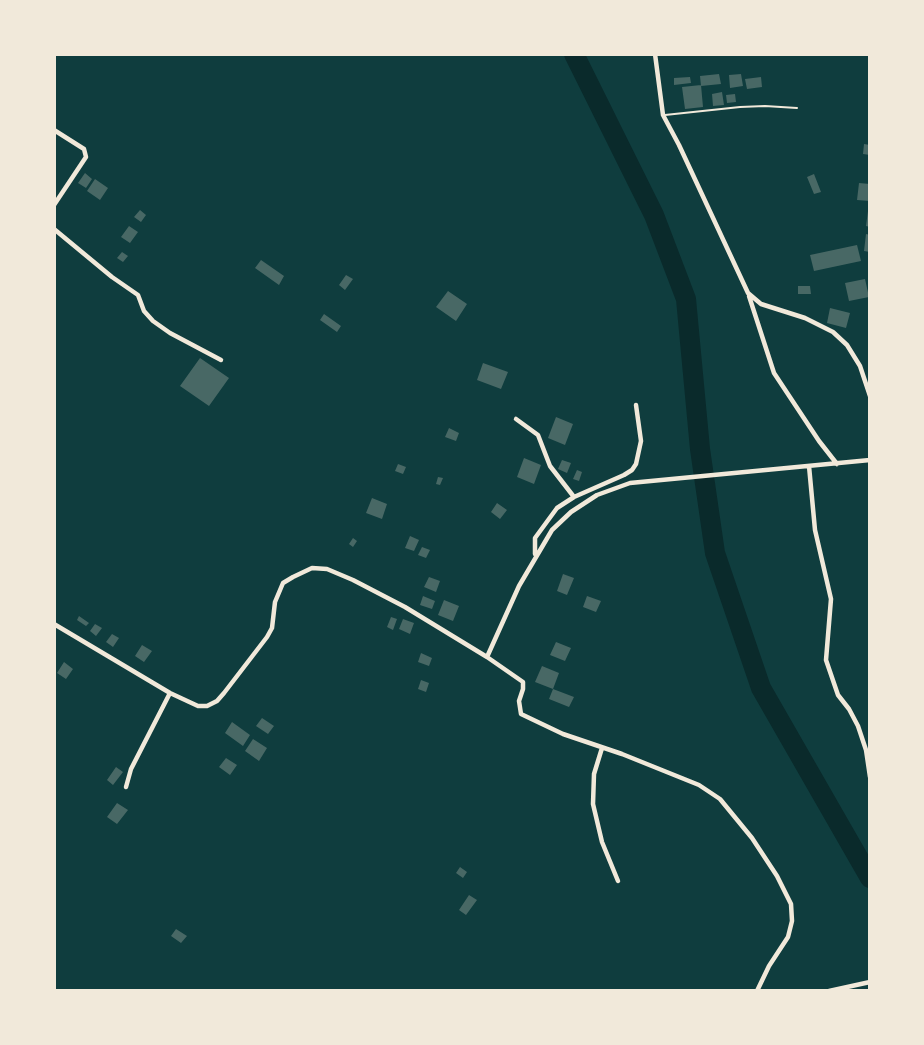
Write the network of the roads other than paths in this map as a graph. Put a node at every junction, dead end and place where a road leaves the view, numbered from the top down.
1 (655, 54) edge
2 (797, 108) dead end
3 (663, 115) junction
4 (54, 130) edge
5 (54, 205) edge
6 (54, 229) edge
7 (748, 293) junction
8 (220, 360) dead end
9 (870, 396) edge
10 (636, 405) dead end
11 (516, 419) dead end
12 (870, 460) edge
13 (837, 464) junction
14 (809, 466) junction
15 (574, 497) junction
16 (534, 557) junction
17 (54, 624) edge
18 (487, 657) junction
19 (170, 693) junction
20 (602, 748) junction
21 (870, 777) edge
22 (126, 787) dead end
23 (618, 881) dead end
24 (870, 982) edge
25 (757, 991) edge
26 (829, 991) edge

1 - 3 street
2 - 3 lane
3 - 7 street
4 - 5 street
6 - 8 street
7 - 9 street
7 - 13 street
10 - 15 street
11 - 15 street
12 - 13 street
13 - 14 street
14 - 16 street
14 - 21 street
15 - 16 street
16 - 18 street
17 - 19 street
18 - 19 street
18 - 20 street
19 - 22 street
20 - 23 street
20 - 25 street
24 - 26 street

